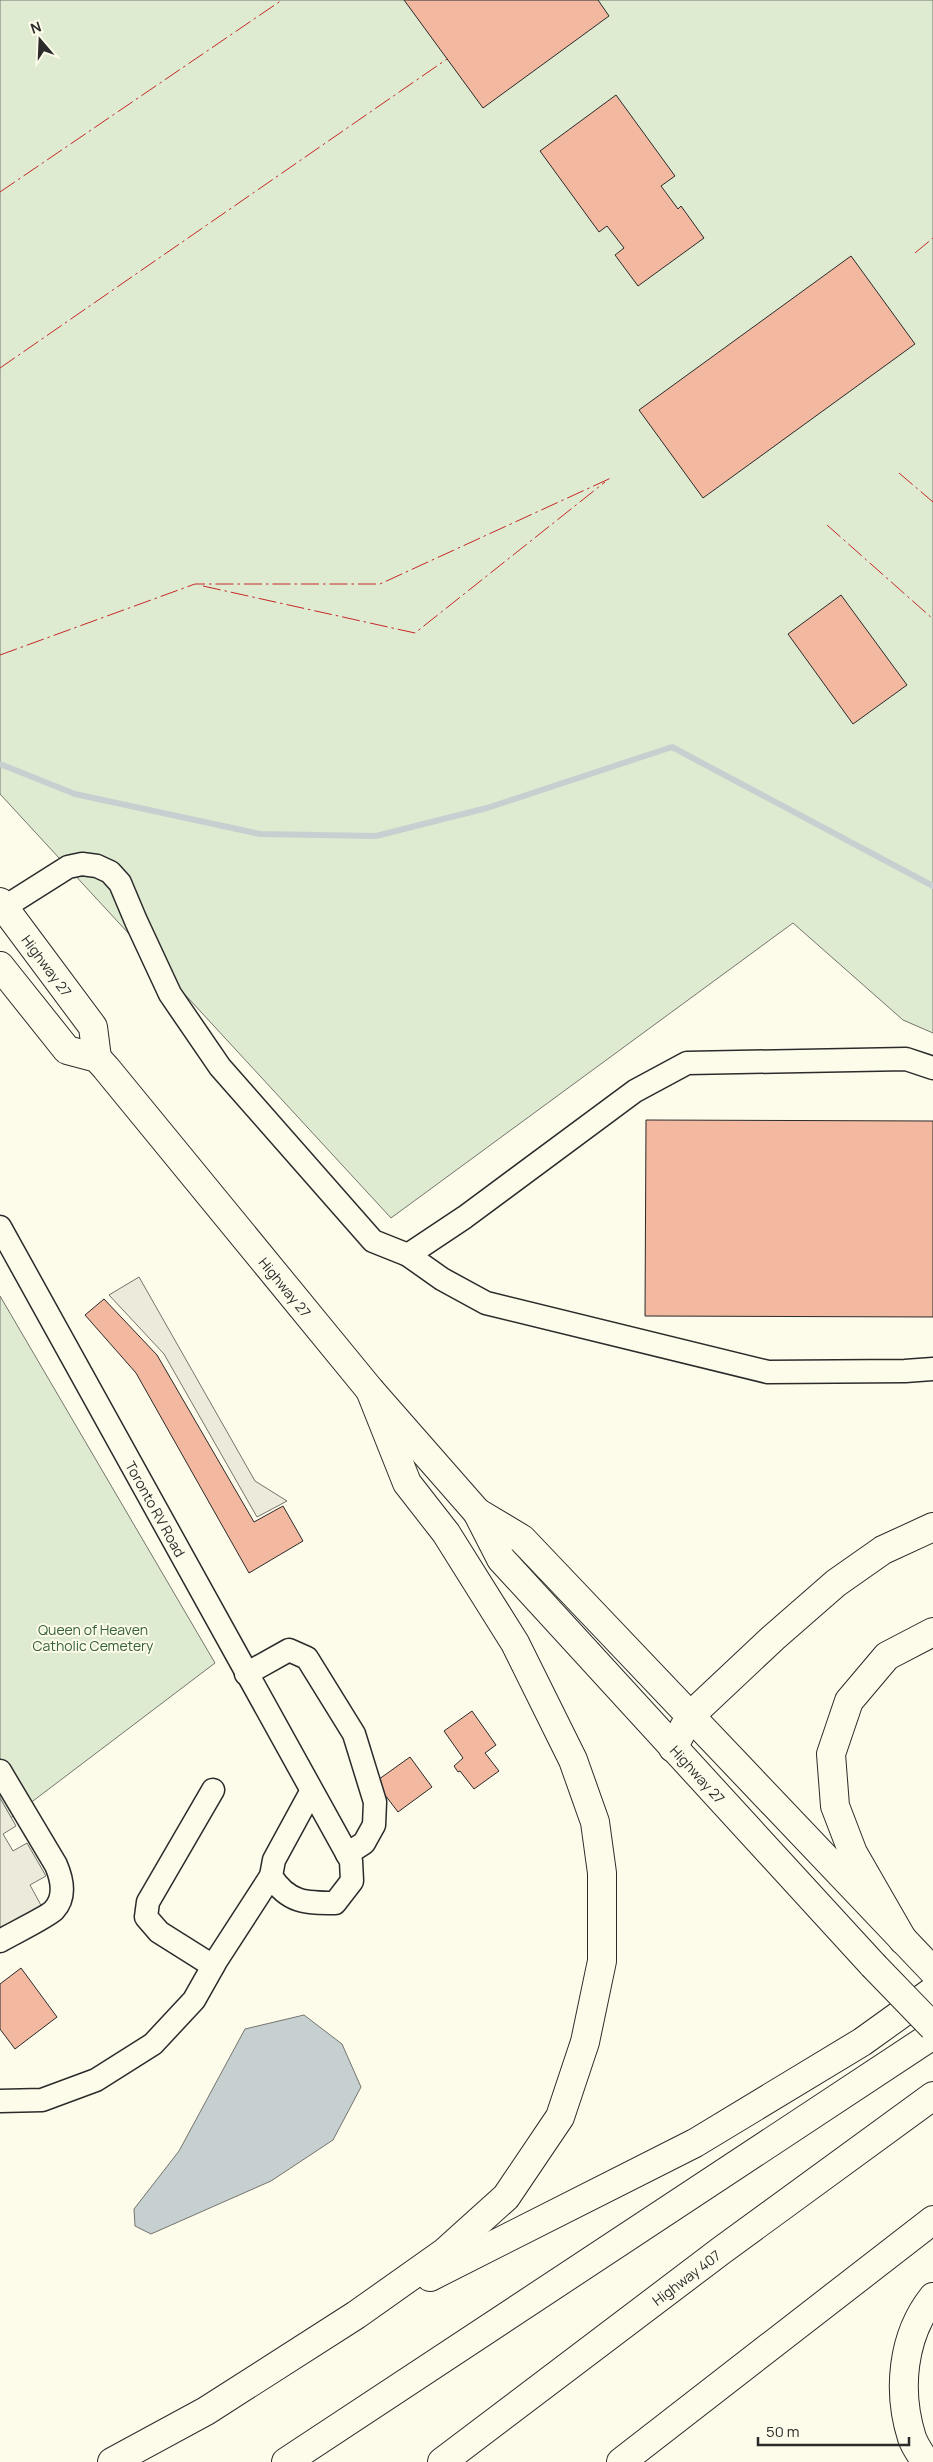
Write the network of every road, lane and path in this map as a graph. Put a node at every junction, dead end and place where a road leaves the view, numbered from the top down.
1 (1, 907) edge
2 (0, 966) edge
3 (97, 1058) junction
4 (933, 1068) edge
5 (0, 1227) edge
6 (408, 1254) junction
7 (933, 1369) edge
8 (370, 1390) junction
9 (477, 1512) junction
10 (933, 1527) edge
11 (933, 1632) edge
12 (246, 1674) junction
13 (690, 1716) junction
14 (673, 1748) junction
15 (0, 1771) edge
16 (213, 1790) dead end
17 (311, 1792) junction
18 (347, 1854) junction
19 (271, 1876) junction
20 (903, 1940) junction
21 (0, 1941) edge
22 (213, 1966) junction
23 (933, 1971) edge
24 (933, 1991) edge
25 (933, 2027) edge
26 (933, 2035) edge
27 (933, 2096) edge
28 (0, 2101) edge
29 (933, 2220) edge
30 (933, 2297) edge
31 (356, 2316) junction
32 (112, 2462) edge
33 (286, 2462) edge
34 (442, 2462) edge
35 (621, 2462) edge
36 (926, 2462) edge

1 - 3 main road, Highway 27
1 - 6 lane
2 - 3 main road
3 - 8 main road, Highway 27
4 - 6 lane
5 - 12 lane, Toronto RV Road
6 - 7 lane
8 - 9 main road, Highway 27
8 - 31 main road
9 - 13 main road, Highway 27
9 - 14 main road, Highway 27
10 - 13 main road
11 - 20 main road
12 - 17 lane, Toronto RV Road
12 - 18 lane
13 - 14 main road
13 - 20 main road, Highway 27
14 - 25 main road, Highway 27, bridge
15 - 21 lane
16 - 22 lane
17 - 18 lane, Toronto RV Road
17 - 19 lane
18 - 19 lane, Toronto RV Road
19 - 22 lane
20 - 23 main road, Highway 27
22 - 28 lane
24 - 31 main road
26 - 33 main road
27 - 34 main road, Highway 407
29 - 35 main road
30 - 36 main road
31 - 32 main road

